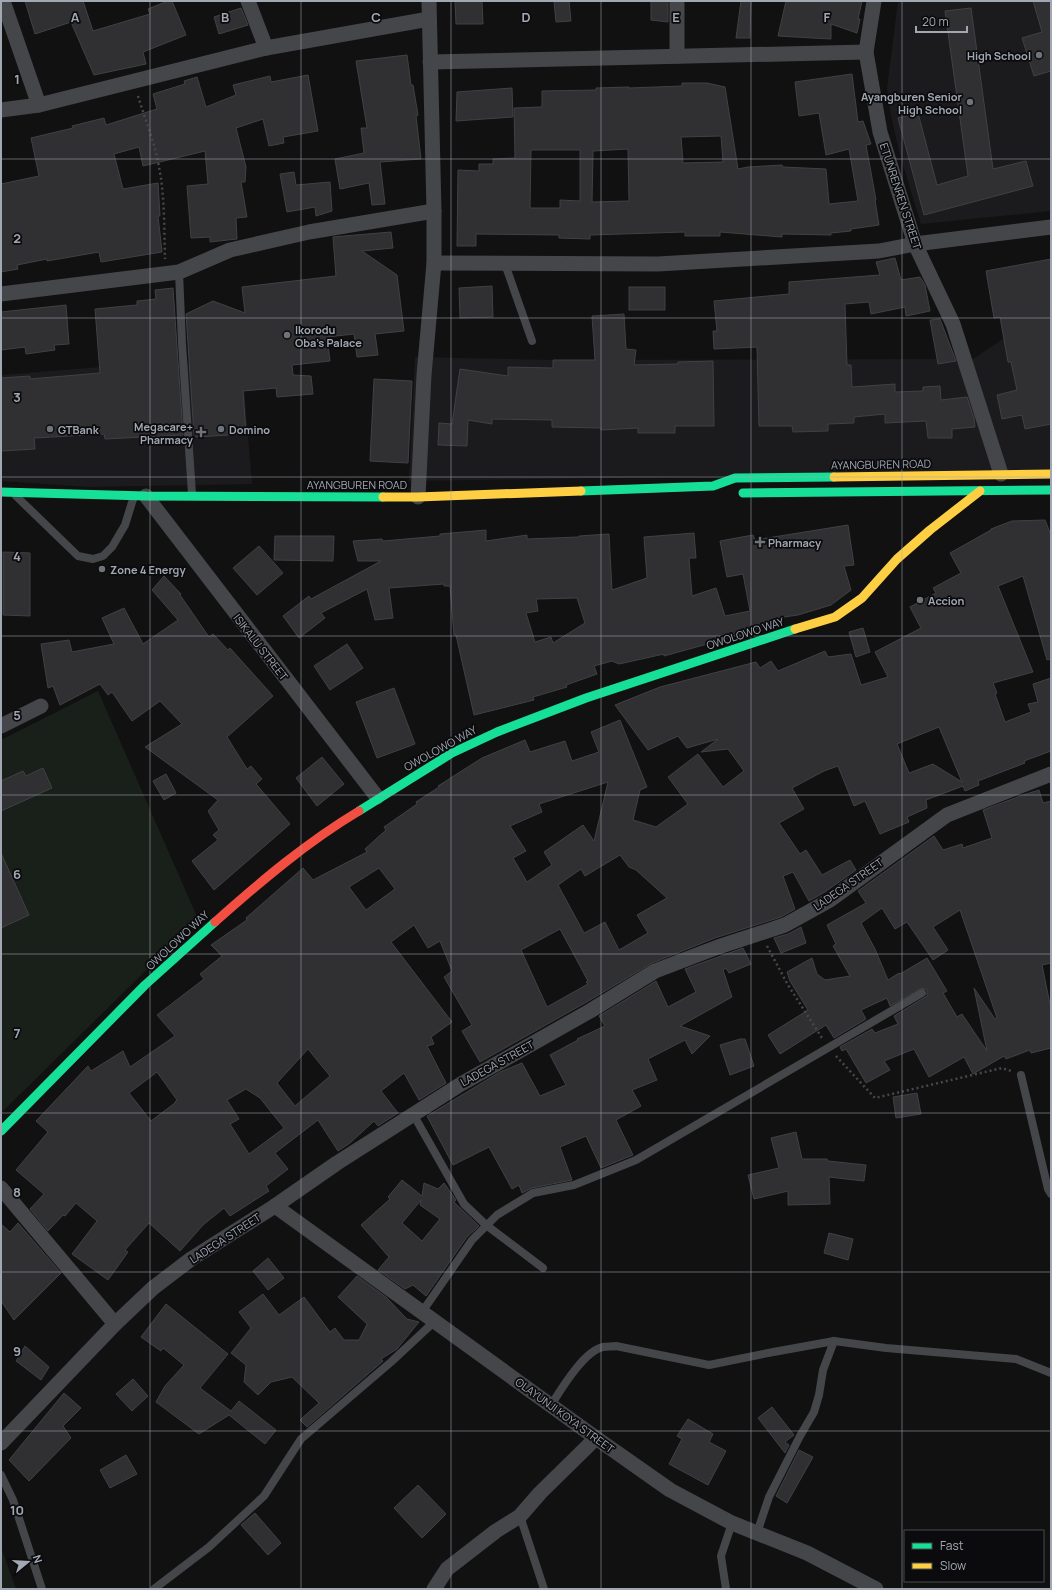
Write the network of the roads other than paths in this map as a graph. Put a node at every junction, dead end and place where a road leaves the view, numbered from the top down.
1 (3, 1) edge
2 (248, 1) edge
3 (429, 1) edge
4 (677, 1) edge
5 (874, 1) edge
6 (429, 19) junction
7 (266, 48) junction
8 (866, 52) junction
9 (677, 56) junction
10 (430, 62) junction
11 (39, 105) junction
12 (1, 110) edge
13 (434, 211) junction
14 (1051, 227) edge
15 (915, 244) junction
16 (434, 263) junction
17 (506, 264) junction
18 (172, 272) junction
19 (1, 294) edge
20 (532, 341) dead end
21 (1001, 474) junction
22 (1051, 474) edge
23 (713, 486) junction
24 (1051, 490) edge
25 (980, 491) junction
26 (1, 492) edge
27 (12, 492) junction
28 (140, 495) junction
29 (192, 495) junction
30 (418, 497) junction
31 (41, 706) dead end
32 (1, 726) edge
33 (1051, 774) edge
34 (377, 797) junction
35 (922, 993) dead end
36 (1021, 1075) road end
37 (413, 1114) junction
38 (1, 1131) edge
39 (1, 1188) edge
40 (1051, 1194) edge
41 (275, 1206) junction
42 (486, 1225) junction
43 (543, 1268) dead end
44 (422, 1312) junction
45 (435, 1321) junction
46 (115, 1324) junction
47 (834, 1342) junction
48 (1051, 1373) edge
49 (551, 1404) junction
50 (596, 1438) junction
51 (1, 1443) edge
52 (1, 1475) edge
53 (520, 1516) junction
54 (732, 1523) junction
55 (758, 1533) junction
56 (42, 1589) edge
57 (154, 1589) edge
58 (434, 1589) edge
59 (544, 1589) edge
60 (726, 1589) edge
61 (876, 1589) edge

1 - 11 street
2 - 7 street
3 - 6 street
4 - 9 street
5 - 8 street, ETUNRENREN STREET
6 - 7 street
6 - 10 street
7 - 11 street
8 - 9 street
8 - 15 street, ETUNRENREN STREET
9 - 10 street
10 - 13 street
11 - 12 street
13 - 16 street
13 - 18 street
14 - 15 street
15 - 17 street
15 - 21 street, ETUNRENREN STREET
16 - 17 street
16 - 30 street
17 - 20 lane
18 - 19 street
18 - 29 lane
21 - 22 main road, AYANGBUREN ROAD
21 - 23 main road, AYANGBUREN ROAD
23 - 25 main road, AYANGBUREN ROAD
23 - 30 main road, AYANGBUREN ROAD
24 - 25 main road, AYANGBUREN ROAD
25 - 34 main road, OWOLOWO WAY
26 - 27 main road, AYANGBUREN ROAD
27 - 28 main road, AYANGBUREN ROAD
27 - 28 lane
28 - 29 main road, AYANGBUREN ROAD
28 - 34 street, ISIKALU STREET
29 - 30 main road, AYANGBUREN ROAD
31 - 32 street
33 - 37 street, LADEGA STREET
34 - 38 main road, OWOLOWO WAY
35 - 42 lane
36 - 40 lane
37 - 41 street, LADEGA STREET
37 - 42 lane
39 - 46 street
41 - 44 street, OLAYUNJI KOYA STREET
41 - 46 street, LADEGA STREET
42 - 43 lane
42 - 44 lane
44 - 45 street, OLAYUNJI KOYA STREET
45 - 49 street, OLAYUNJI KOYA STREET
45 - 57 lane
46 - 51 street, LADEGA STREET
47 - 48 lane
47 - 49 lane
47 - 55 lane
49 - 50 street, OLAYUNJI KOYA STREET
50 - 53 street
50 - 54 street, OLAYUNJI KOYA STREET
52 - 56 lane
53 - 58 street
53 - 59 lane
54 - 55 street, OLAYUNJI KOYA STREET
54 - 60 lane
55 - 61 street, OLAYUNJI KOYA STREET

